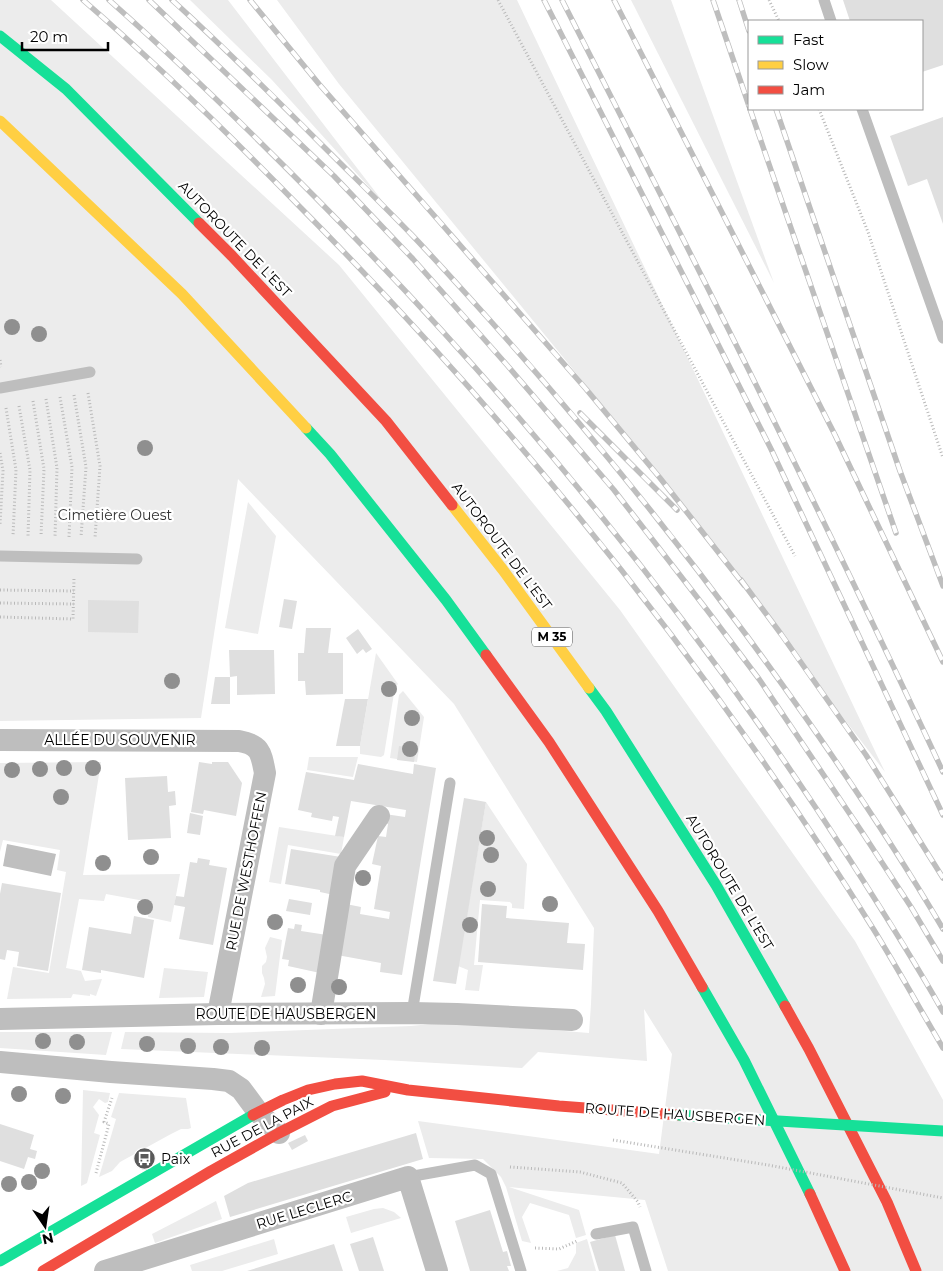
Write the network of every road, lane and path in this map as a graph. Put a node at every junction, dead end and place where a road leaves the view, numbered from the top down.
1 (498, 0) edge
2 (769, 0) edge
3 (824, 0) edge
4 (779, 20) edge
5 (831, 20) edge
6 (0, 36) edge
7 (820, 110) edge
8 (862, 110) edge
9 (0, 121) edge
10 (943, 338) edge
11 (87, 372) joint
12 (71, 376) junction
13 (57, 378) junction
14 (43, 381) junction
15 (30, 383) junction
16 (16, 385) junction
17 (1, 388) edge
18 (0, 453) edge
19 (943, 458) edge
20 (0, 524) edge
21 (0, 556) edge
22 (12, 556) junction
23 (27, 556) junction
24 (795, 556) dead end
25 (40, 557) junction
26 (55, 557) junction
27 (68, 558) junction
28 (80, 558) junction
29 (93, 558) junction
30 (137, 559) dead end
31 (74, 575) dead end
32 (0, 590) edge
33 (74, 591) junction
34 (0, 603) edge
35 (74, 604) junction
36 (0, 617) edge
37 (0, 740) edge
38 (239, 741) joint
39 (450, 783) dead end
40 (379, 816) dead end
41 (218, 1014) junction
42 (320, 1014) junction
43 (412, 1014) junction
44 (0, 1019) edge
45 (572, 1020) dead end
46 (0, 1062) edge
47 (111, 1072) junction
48 (403, 1090) junction
49 (258, 1112) junction
50 (943, 1131) edge
51 (279, 1133) junction
52 (613, 1140) dead end
53 (475, 1165) junction
54 (408, 1177) junction
55 (94, 1179) dead end
56 (943, 1198) edge
57 (641, 1210) dead end
58 (596, 1234) joint
59 (512, 1243) junction
60 (0, 1262) edge
61 (50, 1270) edge
62 (105, 1271) edge
63 (437, 1271) edge
64 (521, 1271) edge
65 (646, 1271) edge
66 (845, 1271) edge
67 (916, 1271) edge

1 - 24 path
2 - 4 path
3 - 5 lane
6 - 67 main road, AUTOROUTE DE L’EST / M 35
7 - 19 path
8 - 10 lane
9 - 66 main road
11 - 12 lane
11 - 29 path
12 - 13 lane
12 - 28 path
13 - 14 lane
13 - 27 path
14 - 15 lane
14 - 26 path
15 - 16 lane
15 - 25 path
16 - 17 lane
16 - 23 path
17 - 22 path
18 - 20 path
21 - 22 lane
22 - 23 lane
23 - 25 lane
25 - 26 lane
26 - 27 lane
27 - 28 lane
28 - 29 lane
29 - 30 lane
31 - 33 path
32 - 33 path
33 - 35 path
34 - 35 path
35 - 36 path
37 - 38 street, ALLÉE DU SOUVENIR
38 - 41 street, RUE DE WESTHOFFEN
39 - 43 lane
40 - 42 street
41 - 42 street, ROUTE DE HAUSBERGEN
41 - 44 street, ROUTE DE HAUSBERGEN
42 - 43 street, ROUTE DE HAUSBERGEN
43 - 45 street, ROUTE DE HAUSBERGEN
46 - 47 street
47 - 49 street
47 - 55 path
48 - 49 main road, RUE DE LA PAIX
48 - 50 main road, ROUTE DE HAUSBERGEN, bridge
48 - 51 main road, RUE DE LA PAIX
49 - 51 street
49 - 60 main road, RUE DE LA PAIX
51 - 61 main road, RUE DE LA PAIX
52 - 56 path, bridge
53 - 54 lane
53 - 57 path
53 - 59 lane
54 - 62 street, RUE LECLERC
54 - 63 street
58 - 59 path
58 - 65 lane
59 - 64 lane

